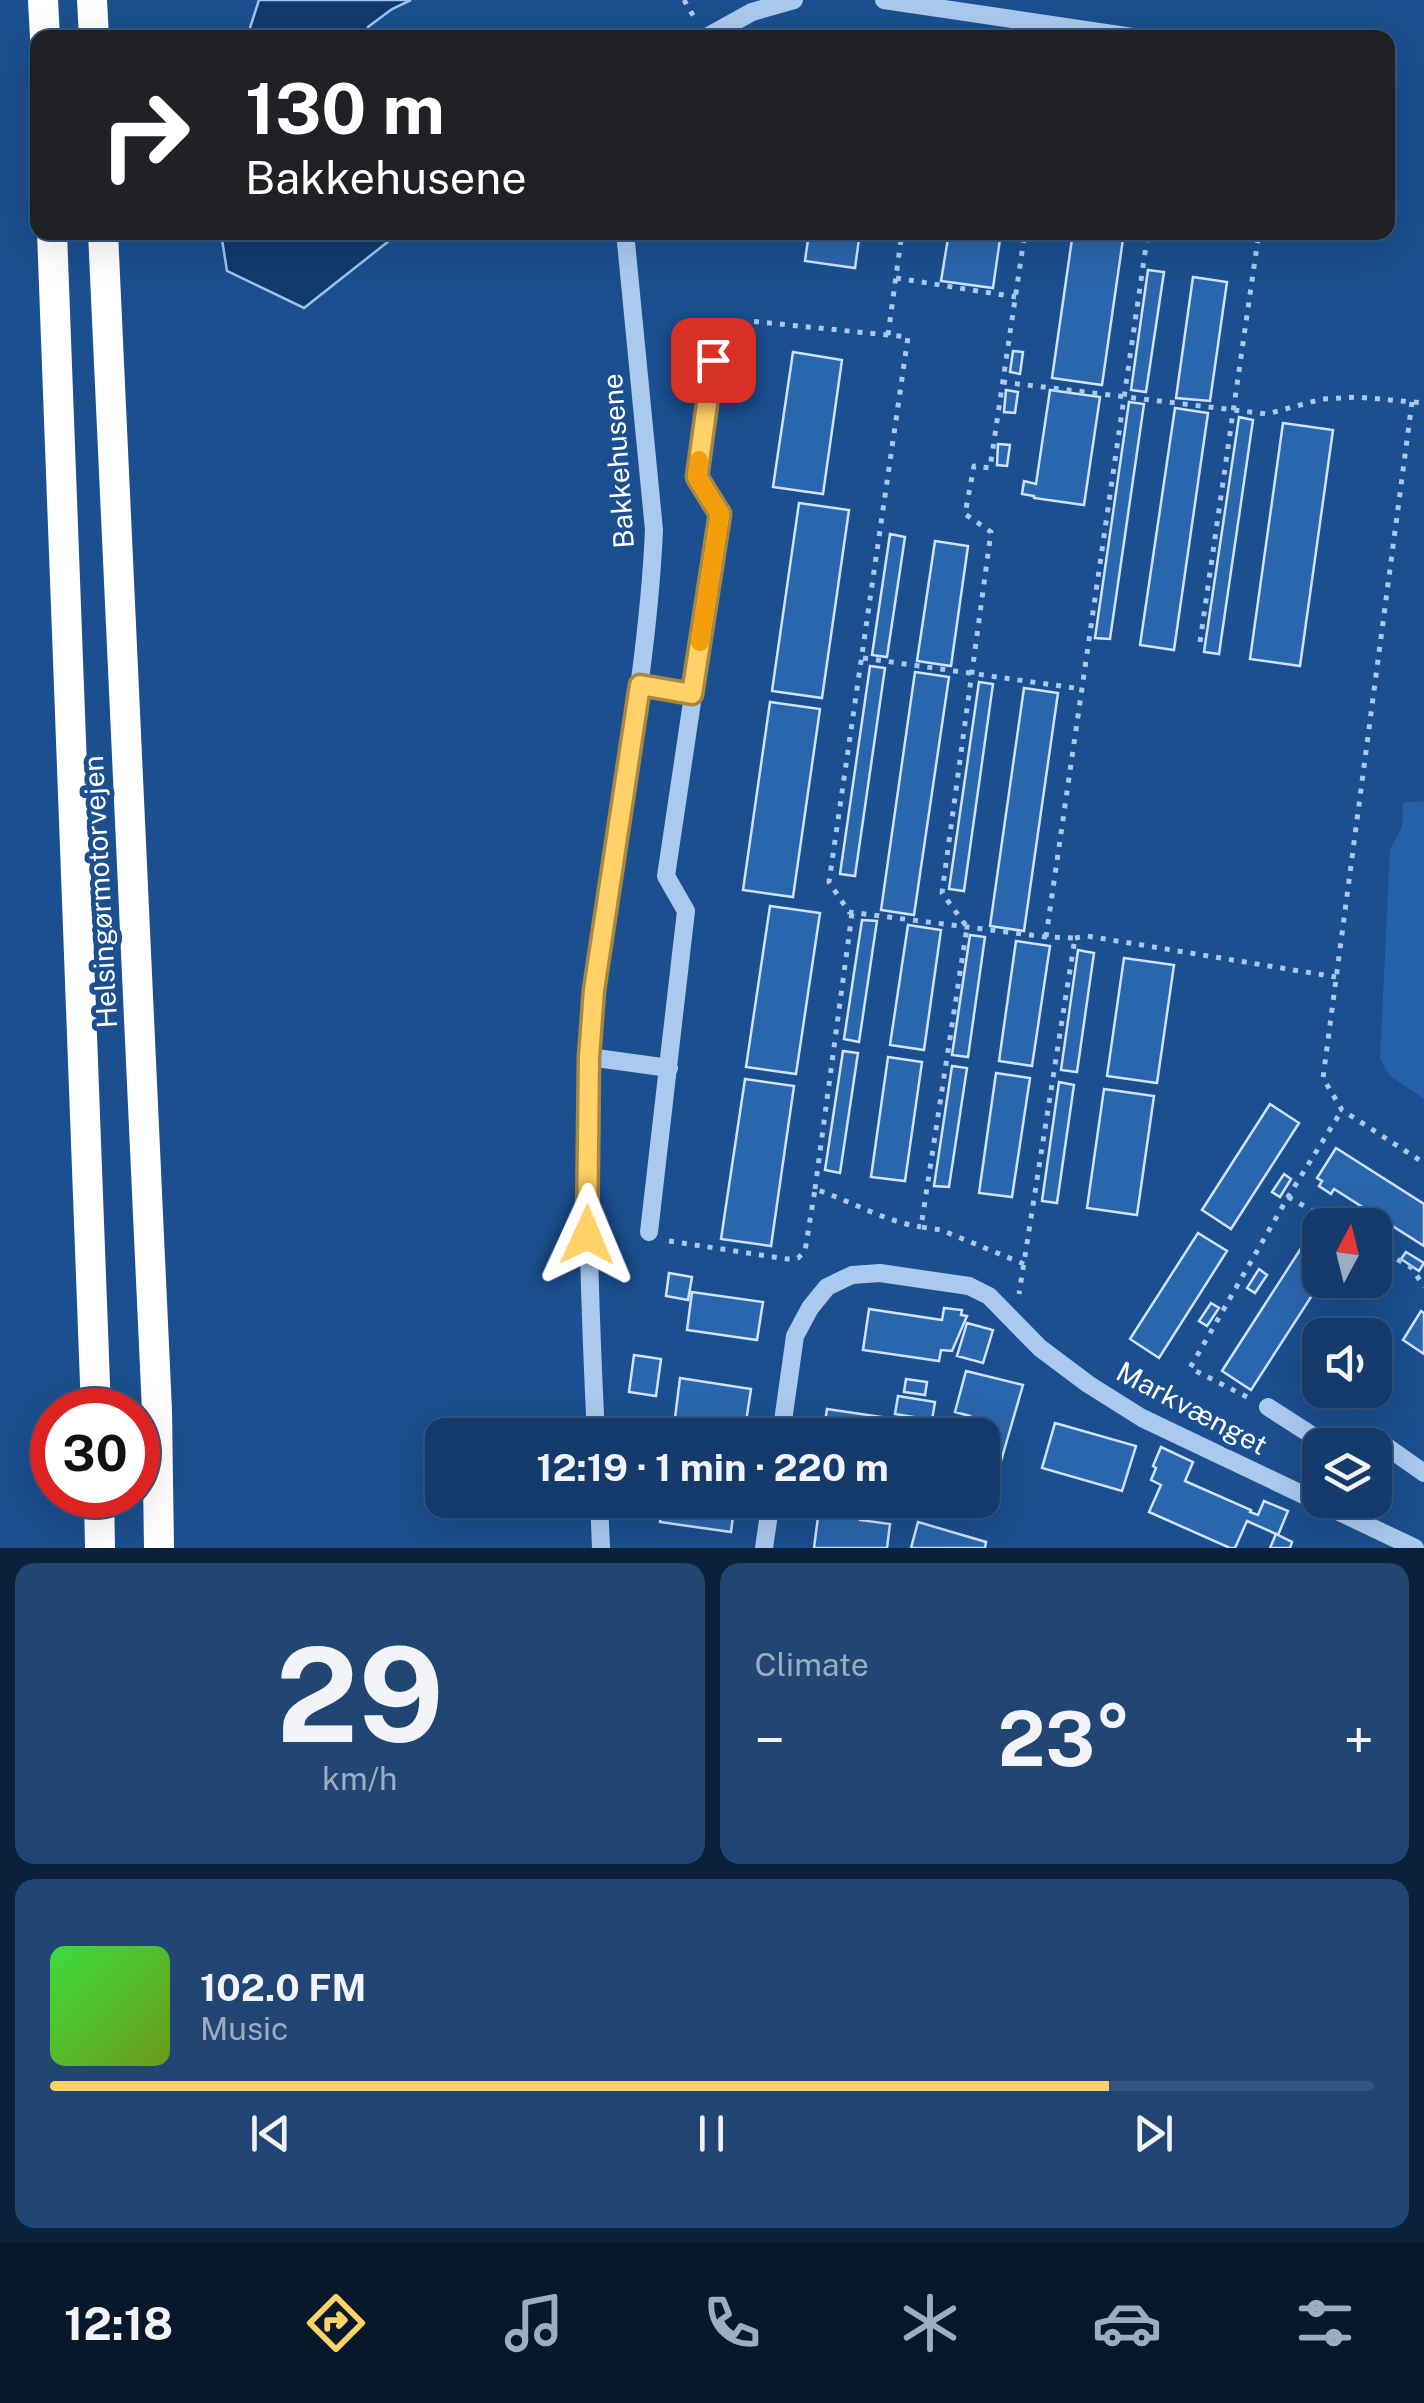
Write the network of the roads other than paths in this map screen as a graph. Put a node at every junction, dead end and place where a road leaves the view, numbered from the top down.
1 (43, 0) edge
2 (92, 0) edge
3 (794, 0) edge
4 (884, 0) edge
5 (44, 30) edge
6 (94, 30) edge
7 (719, 30) edge
8 (1085, 30) edge
9 (52, 240) edge
10 (103, 240) edge
11 (626, 240) edge
12 (713, 360) road end
13 (640, 685) junction
14 (692, 694) junction
15 (589, 1057) junction
16 (669, 1068) junction
17 (656, 1236) road end
18 (95, 1388) edge
19 (1268, 1407) road end
20 (595, 1418) edge
21 (784, 1418) edge
22 (1302, 1429) edge
23 (1392, 1450) edge
24 (1424, 1472) edge
25 (1302, 1491) edge
26 (99, 1518) edge
27 (600, 1518) edge
28 (768, 1518) edge
29 (1357, 1518) edge
30 (100, 1548) edge
31 (159, 1548) edge
32 (601, 1548) edge
33 (764, 1548) edge
34 (1415, 1548) edge

1 - 5 highway
2 - 6 highway
3 - 7 street
4 - 8 street
9 - 18 highway, Helsingørmotorvejen
10 - 31 highway, Helsingørmotorvejen
11 - 13 street, Bakkehusene
12 - 14 street
13 - 14 street
13 - 15 street, Bakkehusene
14 - 16 street
15 - 16 street
15 - 20 street, Bakkehusene
16 - 17 street
19 - 22 street
21 - 25 street, Markvænget
23 - 24 street
26 - 30 highway
27 - 32 street
28 - 33 street
29 - 34 street, Markvænget

